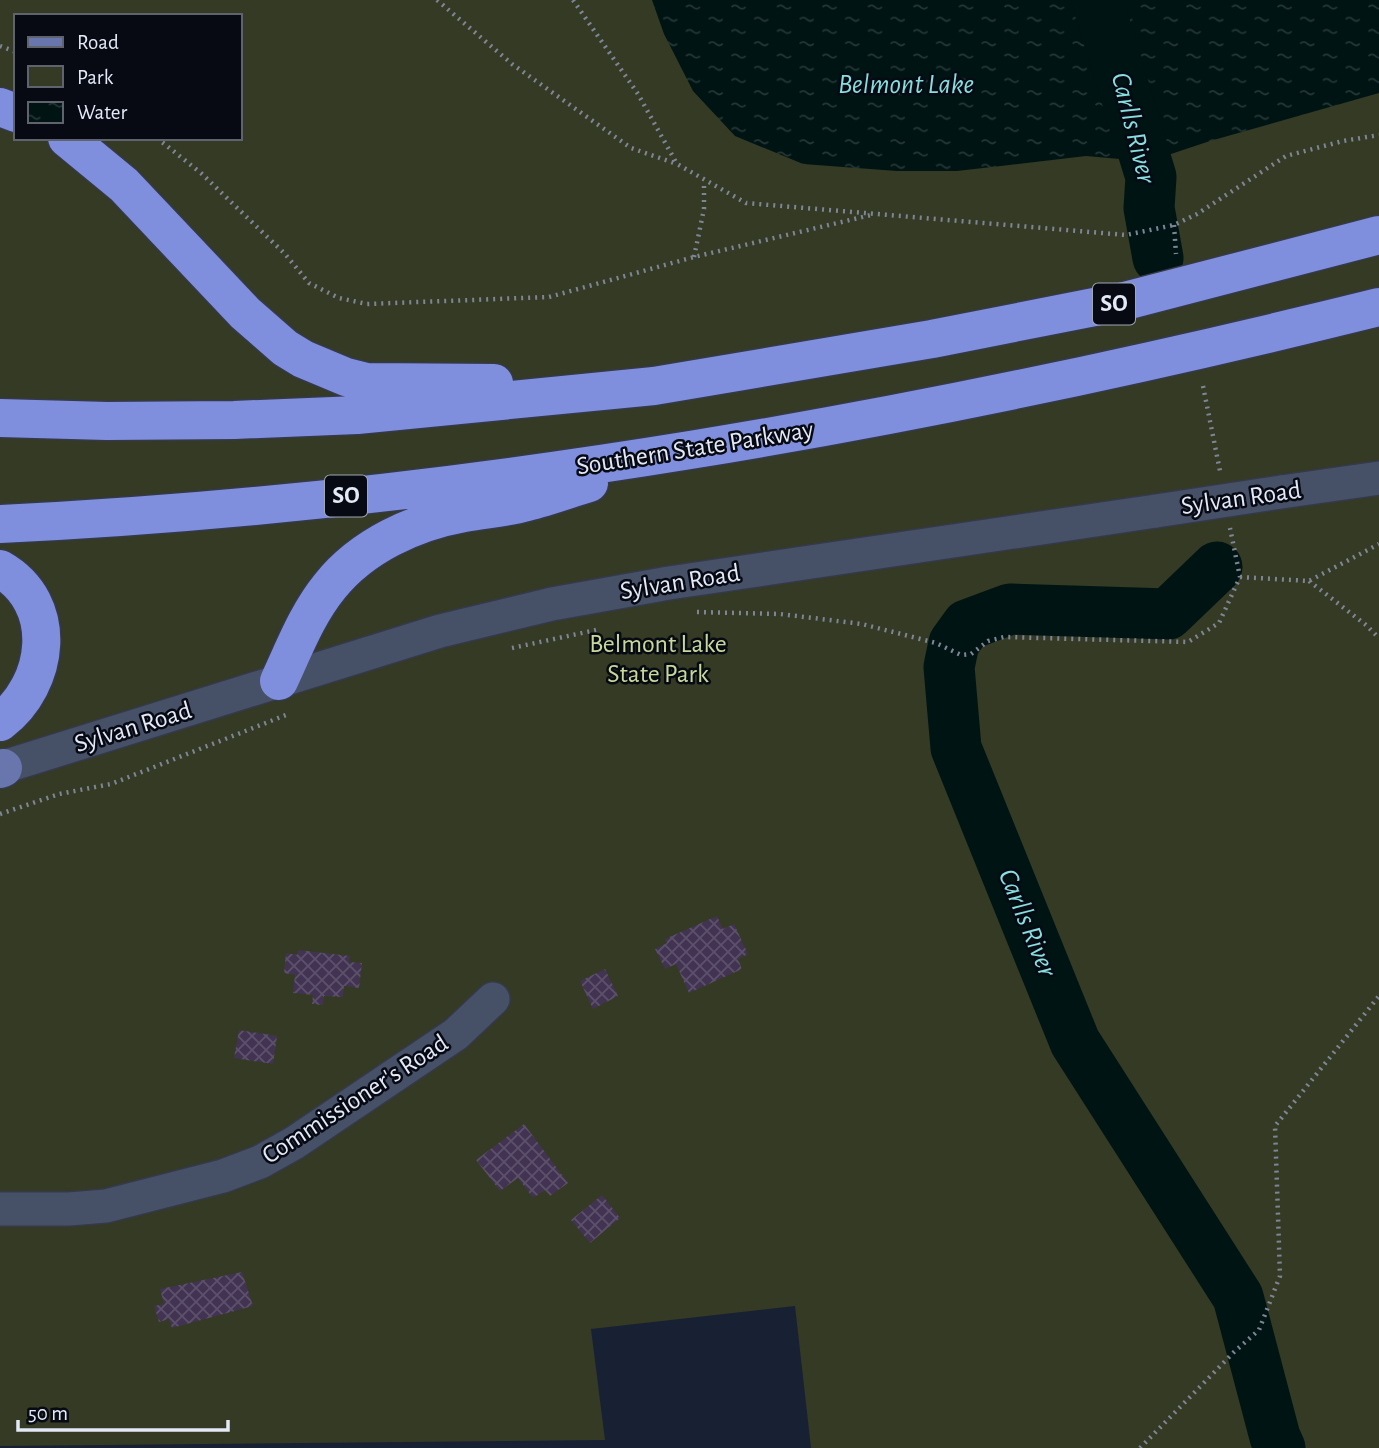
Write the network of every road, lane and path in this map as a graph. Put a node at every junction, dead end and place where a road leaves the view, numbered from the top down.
1 (438, 0) edge
2 (573, 0) edge
3 (1379, 135) edge
4 (69, 140) edge
5 (159, 140) edge
6 (677, 164) junction
7 (704, 180) junction
8 (878, 214) junction
9 (1174, 225) junction
10 (1379, 235) edge
11 (1176, 254) dead end
12 (694, 257) junction
13 (1379, 307) edge
14 (654, 386) junction
15 (1203, 386) dead end
16 (0, 418) edge
17 (691, 451) junction
18 (1379, 478) edge
19 (1222, 481) dead end
20 (1229, 522) dead end
21 (0, 524) edge
22 (1379, 544) edge
23 (0, 569) edge
24 (1240, 577) junction
25 (1309, 581) junction
26 (684, 614) dead end
27 (603, 628) dead end
28 (1379, 638) edge
29 (511, 648) dead end
30 (286, 696) junction
31 (0, 722) edge
32 (1, 768) edge
33 (0, 814) edge
34 (1379, 996) edge
35 (492, 999) dead end
36 (0, 1209) edge
37 (1140, 1448) edge

1 - 6 path
2 - 6 path
3 - 9 path
4 - 14 highway
5 - 12 path
6 - 7 path
7 - 8 path
7 - 12 path
8 - 9 path
8 - 12 path
9 - 11 path
10 - 14 highway, SO
13 - 17 highway, Southern State Parkway / SO
14 - 16 highway, SO
15 - 19 path
17 - 21 highway, Southern State Parkway / SO
17 - 30 highway
18 - 30 street, Sylvan Road, bridge
20 - 24 path
22 - 25 path
23 - 31 highway
24 - 25 path
24 - 26 path
25 - 28 path
27 - 29 path
30 - 32 street, Sylvan Road
30 - 33 path
34 - 37 path
35 - 36 street, Commissioner's Road

